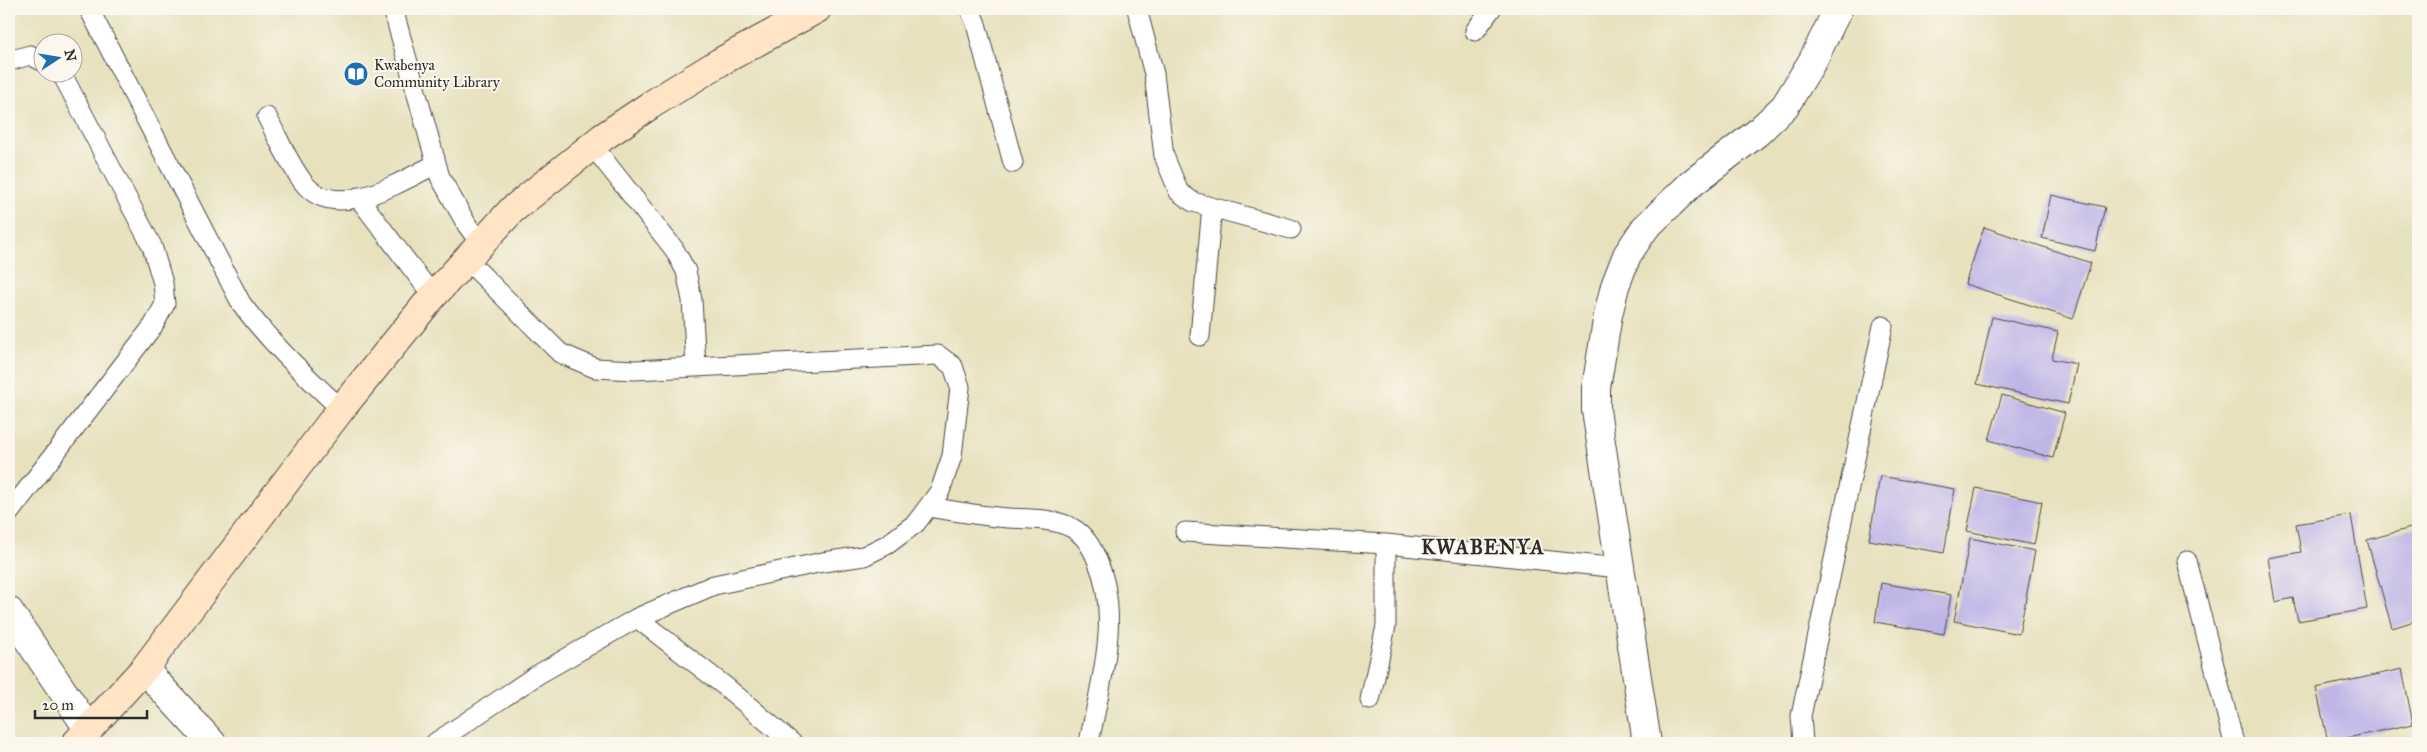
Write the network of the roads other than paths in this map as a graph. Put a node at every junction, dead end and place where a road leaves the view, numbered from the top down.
1 (89, 9) edge
2 (393, 9) edge
3 (817, 9) edge
4 (970, 9) edge
5 (1137, 9) edge
6 (1491, 9) edge
7 (1838, 9) edge
8 (1475, 31) dead end
9 (32, 57) edge
10 (9, 61) edge
11 (66, 82) edge
12 (266, 117) dead end
13 (592, 146) junction
14 (436, 164) junction
15 (1013, 164) dead end
16 (358, 197) junction
17 (1212, 207) junction
18 (1291, 228) dead end
19 (473, 251) junction
20 (433, 296) junction
21 (1883, 326) dead end
22 (1200, 336) dead end
23 (696, 367) junction
24 (341, 409) junction
25 (928, 507) junction
26 (9, 512) edge
27 (1185, 532) dead end
28 (1386, 544) junction
29 (2187, 561) dead end
30 (1619, 568) junction
31 (9, 611) edge
32 (637, 618) junction
33 (144, 669) junction
34 (1370, 700) dead end
35 (82, 736) edge
36 (212, 743) edge
37 (435, 743) edge
38 (792, 743) edge
39 (1089, 743) edge
40 (1647, 743) edge
41 (1803, 743) edge
42 (2234, 743) edge

1 - 24 lane
2 - 14 lane
3 - 13 main road
4 - 15 lane
5 - 17 lane
6 - 8 lane
7 - 30 street
9 - 10 lane
11 - 26 lane
12 - 16 lane
13 - 19 main road
13 - 23 lane
14 - 16 lane
14 - 19 lane
16 - 20 lane
17 - 18 lane
17 - 22 lane
19 - 20 main road
19 - 23 lane
20 - 24 main road
21 - 41 lane
23 - 25 lane
24 - 33 main road
25 - 32 lane
25 - 39 lane
27 - 28 lane
28 - 30 lane
28 - 34 lane
29 - 42 lane
30 - 40 street
31 - 35 street
32 - 37 lane
32 - 38 lane
33 - 35 main road
33 - 36 street

